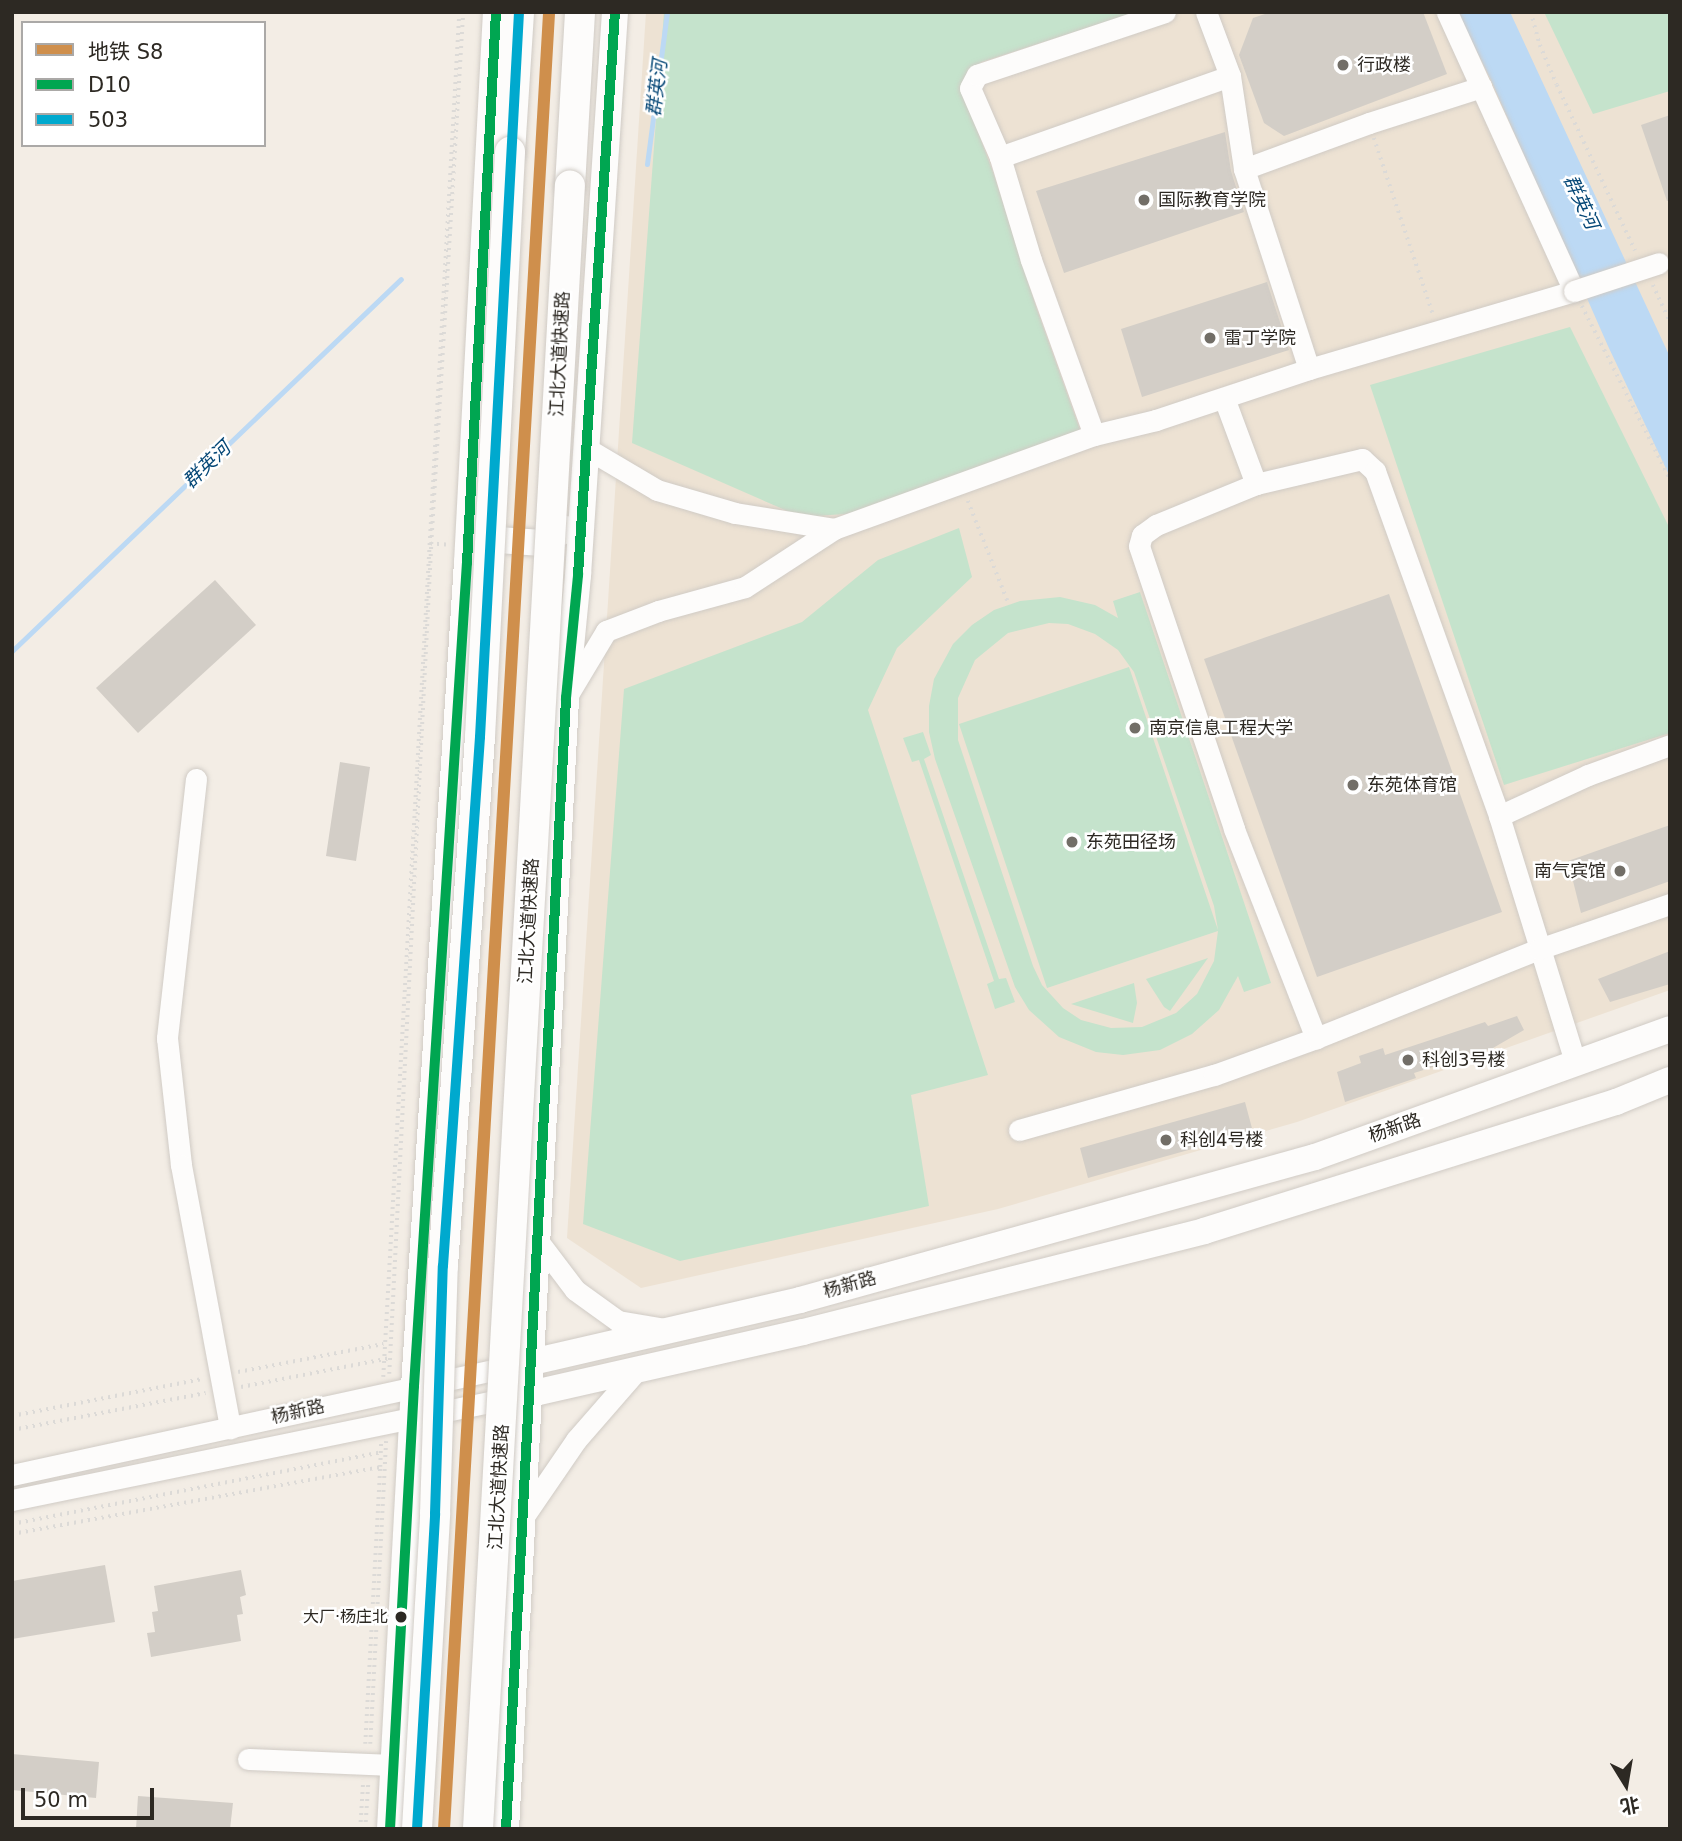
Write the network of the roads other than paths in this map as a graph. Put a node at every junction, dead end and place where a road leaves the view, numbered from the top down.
1 (496, 12) edge
2 (519, 12) edge
3 (580, 12) edge
4 (615, 12) edge
5 (1165, 12) edge
6 (1206, 12) edge
7 (1447, 12) edge
8 (1230, 76) junction
9 (1481, 87) junction
10 (1000, 157) junction
11 (1244, 169) junction
12 (1658, 263) edge
13 (1574, 291) junction
14 (1308, 369) junction
15 (1224, 397) junction
16 (1094, 435) junction
17 (586, 448) junction
18 (1256, 484) junction
19 (470, 515) junction
20 (581, 520) junction
21 (834, 529) junction
22 (566, 698) junction
23 (1670, 745) edge
24 (196, 779) dead end
25 (1499, 817) junction
26 (1670, 904) edge
27 (1539, 949) junction
28 (1670, 1029) edge
29 (1316, 1038) junction
30 (1576, 1064) junction
31 (1670, 1080) edge
32 (1019, 1130) dead end
33 (538, 1241) junction
34 (671, 1330) junction
35 (532, 1362) junction
36 (638, 1369) junction
37 (395, 1390) junction
38 (530, 1394) junction
39 (413, 1416) junction
40 (230, 1427) junction
41 (12, 1475) edge
42 (12, 1500) edge
43 (522, 1519) junction
44 (248, 1759) dead end
45 (376, 1764) junction
46 (390, 1829) edge
47 (417, 1829) edge
48 (478, 1829) edge
49 (506, 1829) edge

1 - 19 main road
2 - 47 highway, bridge
3 - 48 highway, 江北大道快速路, bridge
4 - 17 main road
5 - 10 street
6 - 8 street
7 - 9 street
8 - 10 street
8 - 11 street
9 - 11 street
9 - 13 street
10 - 16 street
11 - 14 street
12 - 13 street, bridge
13 - 14 street
14 - 15 street
15 - 16 street
15 - 18 street
16 - 21 street
17 - 20 main road
17 - 21 street
18 - 25 street
18 - 29 street
19 - 20 main road
19 - 37 main road
20 - 22 main road
21 - 22 street
22 - 33 main road
23 - 25 street
24 - 40 street
25 - 27 street
26 - 27 street
27 - 29 street
27 - 30 street
28 - 30 main road, 杨新路
29 - 32 street
30 - 34 main road, 杨新路
31 - 36 main road, 杨新路
33 - 34 street
33 - 35 main road
34 - 35 main road, 杨新路
35 - 37 street, 杨新路
35 - 38 main road
36 - 38 main road, 杨新路
36 - 43 street
37 - 39 main road
37 - 40 street, 杨新路
38 - 39 street, 杨新路
38 - 43 main road
39 - 42 street, 杨新路
39 - 45 main road
40 - 41 street, 杨新路
43 - 49 main road
44 - 45 street
45 - 46 main road

